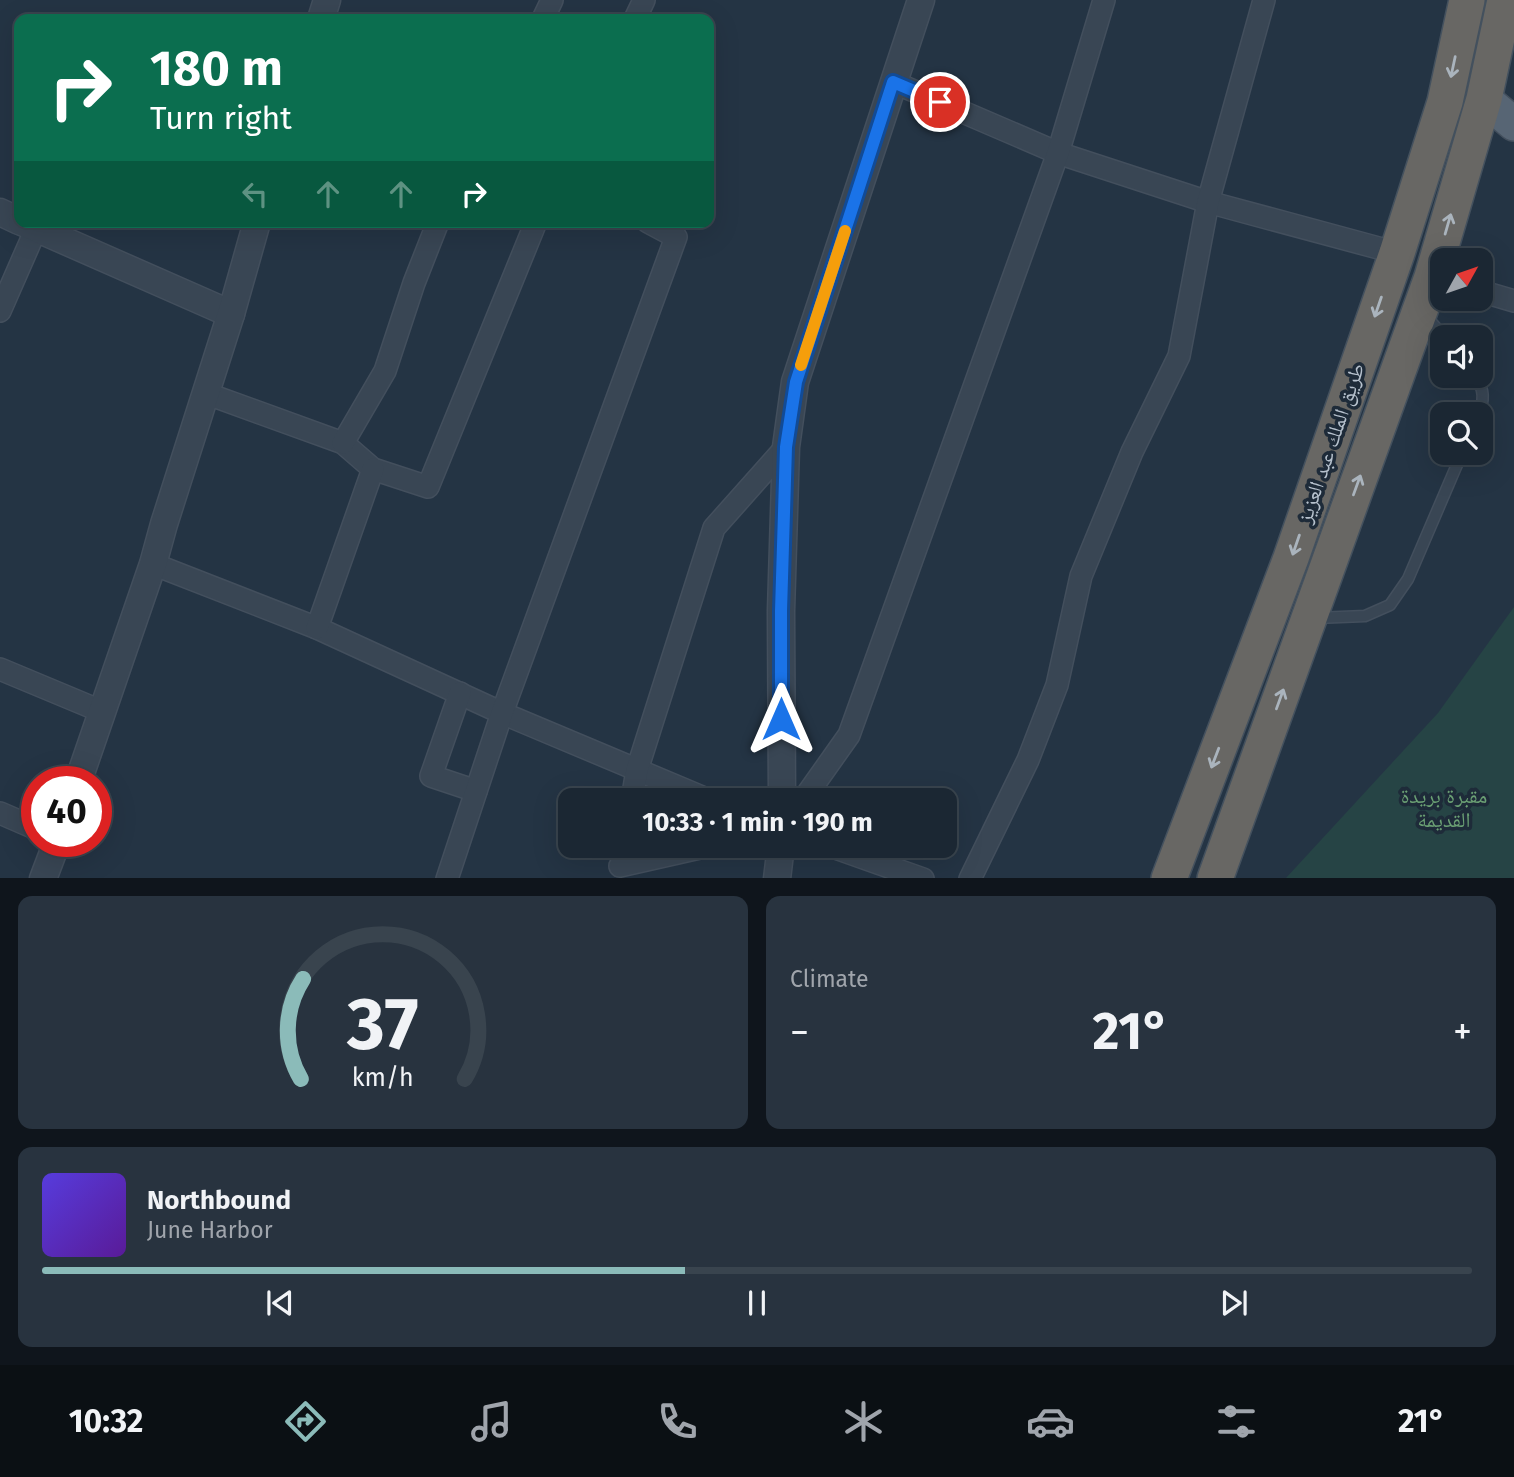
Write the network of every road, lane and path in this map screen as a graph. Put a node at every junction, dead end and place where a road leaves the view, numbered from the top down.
1 (1104, 0) edge
2 (1264, 0) edge
3 (1467, 0) edge
4 (1505, 0) edge
5 (917, 1) edge
6 (893, 82) junction
7 (1499, 98) edge
8 (1514, 124) edge
9 (1058, 153) junction
10 (1208, 202) junction
11 (25, 228) edge
12 (35, 228) edge
13 (255, 228) edge
14 (436, 228) edge
15 (534, 228) edge
16 (659, 228) edge
17 (1446, 248) edge
18 (1397, 254) junction
19 (1430, 294) edge
20 (1493, 295) edge
21 (1514, 301) edge
22 (0, 311) edge
23 (231, 314) junction
24 (205, 393) junction
25 (343, 443) junction
26 (786, 447) junction
27 (1457, 465) edge
28 (373, 469) junction
29 (153, 564) junction
30 (1310, 618) junction
31 (317, 628) junction
32 (0, 669) edge
33 (460, 693) junction
34 (103, 712) junction
35 (502, 713) junction
36 (84, 766) edge
37 (637, 770) junction
38 (634, 788) edge
39 (680, 788) edge
40 (782, 788) edge
41 (811, 788) edge
42 (476, 792) junction
43 (0, 813) edge
44 (21, 822) edge
45 (51, 857) edge
46 (646, 858) edge
47 (779, 858) edge
48 (865, 858) edge
49 (620, 863) edge
50 (43, 878) edge
51 (447, 878) edge
52 (778, 878) edge
53 (923, 878) edge
54 (970, 878) edge
55 (1169, 878) edge
56 (1215, 878) edge

1 - 9 street
2 - 10 street
3 -> 18 highway, طريق الملك عبد العزيز
4 - 7 highway, طريق الملك عبد العزيز
5 - 6 street
6 - 9 street
6 - 26 street
7 - 8 main road
17 -> 7 highway, طريق الملك عبد العزيز
9 - 10 street
9 - 41 street
10 - 18 street
10 - 54 street
11 - 22 street
12 - 23 street
13 - 23 street
14 - 25 street
15 - 28 street
16 - 35 street
18 -> 55 highway, طريق الملك عبد العزيز
30 -> 19 highway, طريق الملك عبد العزيز
20 - 21 street
23 - 24 street
24 - 25 street
24 - 29 street
25 - 28 street
26 - 37 street
26 - 40 street
27 - 30 lane
28 - 31 street
29 - 31 street
29 - 34 street
56 -> 30 highway, طريق الملك عبد العزيز
31 - 33 street
32 - 34 street
33 - 35 street
33 - 42 street
34 - 36 street
35 - 37 street
35 - 42 street
37 - 38 street
37 - 39 street
42 - 51 street
43 - 44 street
45 - 50 street
46 - 49 street
47 - 52 street
48 - 53 street

